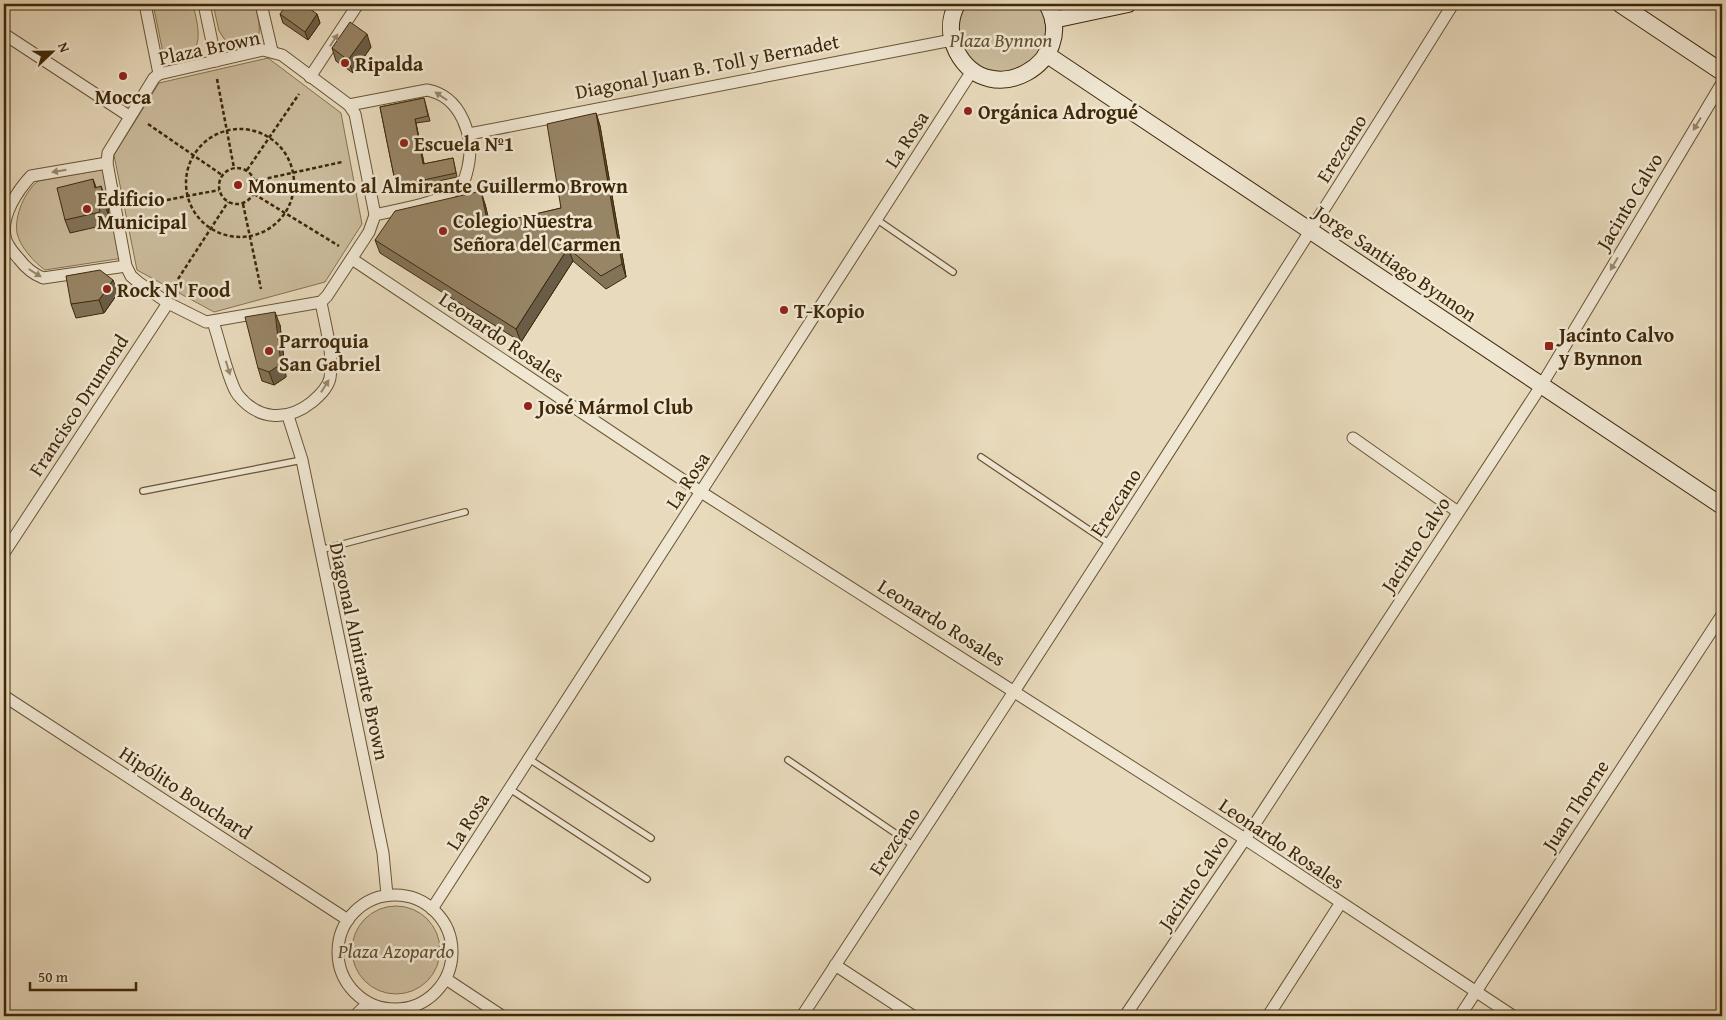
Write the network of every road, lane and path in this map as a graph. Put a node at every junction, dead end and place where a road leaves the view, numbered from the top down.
1 (145, 4) edge
2 (204, 4) edge
3 (261, 4) edge
4 (358, 4) edge
5 (957, 4) edge
6 (1047, 4) edge
7 (1128, 4) edge
8 (1453, 4) edge
9 (1620, 4) edge
10 (1721, 4) edge
11 (1722, 15) edge
12 (1052, 20) junction
13 (4, 34) edge
14 (952, 40) junction
15 (272, 52) junction
16 (1046, 54) junction
17 (216, 61) junction
18 (972, 71) junction
19 (1722, 72) edge
20 (159, 74) junction
21 (310, 77) junction
22 (217, 79) dead end
23 (1722, 83) edge
24 (299, 94) dead end
25 (349, 105) junction
26 (129, 116) junction
27 (148, 124) dead end
28 (227, 130) junction
29 (470, 134) junction
30 (269, 138) junction
31 (194, 156) junction
32 (342, 162) dead end
33 (107, 163) junction
34 (234, 168) junction
35 (247, 170) junction
36 (293, 173) junction
37 (222, 175) junction
38 (255, 181) junction
39 (219, 190) junction
40 (254, 194) junction
41 (188, 196) junction
42 (228, 202) junction
43 (243, 204) junction
44 (135, 206) dead end
45 (285, 212) junction
46 (374, 215) junction
47 (876, 219) junction
48 (211, 228) junction
49 (1311, 232) junction
50 (250, 236) junction
51 (4, 237) edge
52 (339, 246) dead end
53 (352, 259) junction
54 (126, 266) junction
55 (953, 272) dead end
56 (178, 279) dead end
57 (261, 289) dead end
58 (321, 302) junction
59 (168, 303) junction
60 (214, 322) junction
61 (1541, 386) junction
62 (288, 416) junction
63 (1353, 438) dead end
64 (981, 457) dead end
65 (302, 460) junction
66 (143, 491) dead end
67 (702, 492) junction
68 (1722, 506) edge
69 (465, 512) dead end
70 (1458, 512) junction
71 (1110, 544) junction
72 (320, 550) junction
73 (4, 553) edge
74 (1722, 615) edge
75 (1016, 692) junction
76 (4, 696) edge
77 (529, 759) junction
78 (788, 760) dead end
79 (510, 789) junction
80 (651, 838) dead end
81 (1244, 839) junction
82 (914, 846) junction
83 (647, 879) dead end
84 (387, 895) junction
85 (1340, 904) junction
86 (432, 909) junction
87 (348, 920) junction
88 (836, 965) junction
89 (446, 979) junction
90 (1476, 992) junction
91 (368, 1004) junction
92 (410, 1012) edge
93 (356, 1016) edge
94 (502, 1016) edge
95 (802, 1016) edge
96 (913, 1016) edge
97 (1125, 1016) edge
98 (1268, 1016) edge
99 (1460, 1016) edge
100 (1512, 1016) edge

1 - 20 street
2 - 17 street
3 - 15 street
21 -> 4 street
5 - 14 street
6 - 12 street
7 - 12 street
8 - 49 street, Erezcano
9 - 19 street
10 - 11 path
12 - 16 street
13 - 26 street
14 - 18 street
14 - 29 street, Diagonal Juan B. Toll y Bernadet
15 - 17 street, Plaza Brown
15 - 21 street, Plaza Brown
16 - 18 street
16 - 49 street, Jorge Santiago Bynnon
17 - 20 street, Plaza Brown
18 - 47 street, La Rosa
20 - 26 street, Plaza Brown
21 - 25 street, Plaza Brown
22 - 28 path
23 -> 61 street, Jacinto Calvo
24 - 30 path
29 -> 25 street
25 - 46 street
26 - 33 street, Plaza Brown
27 - 31 path
28 - 30 path
28 - 31 path
28 - 34 path
29 - 46 street
30 - 35 path
30 - 36 path
31 - 37 path
31 - 41 path
32 - 36 path
33 -> 51 street
33 - 54 street
34 - 35 path
34 - 37 path
35 - 38 path
36 - 38 path
36 - 45 path
37 - 39 path
38 - 40 path
39 - 41 path
39 - 42 path
40 - 43 path
40 - 45 path
41 - 44 path
41 - 48 path
42 - 43 path
42 - 48 path
43 - 50 path
45 - 50 path
45 - 52 path
46 - 53 street
47 - 55 lane
47 - 67 street, La Rosa
48 - 50 path
48 - 56 path
49 - 61 street, Jorge Santiago Bynnon
49 - 71 street, Erezcano
50 - 57 path
51 -> 54 street
53 - 58 street
53 - 67 street, Leonardo Rosales
54 - 59 street
58 - 60 street
62 -> 58 street
59 - 60 street
59 - 73 street, Francisco Drumond
60 -> 62 street
61 - 68 street, Jorge Santiago Bynnon
61 - 70 street, Jacinto Calvo
62 - 65 street, Diagonal Almirante Brown
63 - 70 street
64 - 71 lane
65 - 66 lane
65 - 72 street, Diagonal Almirante Brown
67 - 75 street, Leonardo Rosales
67 - 77 street, La Rosa
69 - 72 lane
70 - 81 street, Jacinto Calvo
71 - 75 street, Erezcano
72 - 84 street, Diagonal Almirante Brown
74 - 90 street, Juan Thorne
75 - 81 street, Leonardo Rosales
75 - 82 street, Erezcano
76 - 87 street, Hipólito Bouchard
77 - 79 street, La Rosa
77 - 80 lane
78 - 82 lane
79 - 83 lane
79 - 86 street, La Rosa
81 - 85 street, Leonardo Rosales
81 - 97 street, Jacinto Calvo
82 - 88 street, Erezcano
84 - 86 street
84 - 87 street
85 - 90 street, Leonardo Rosales
85 - 98 street
86 - 89 street
87 - 91 street
88 - 95 street, Erezcano
88 - 96 street
89 - 92 street
89 - 94 street
90 - 99 street, Juan Thorne
90 - 100 street, Leonardo Rosales
91 - 92 street
91 - 93 street

